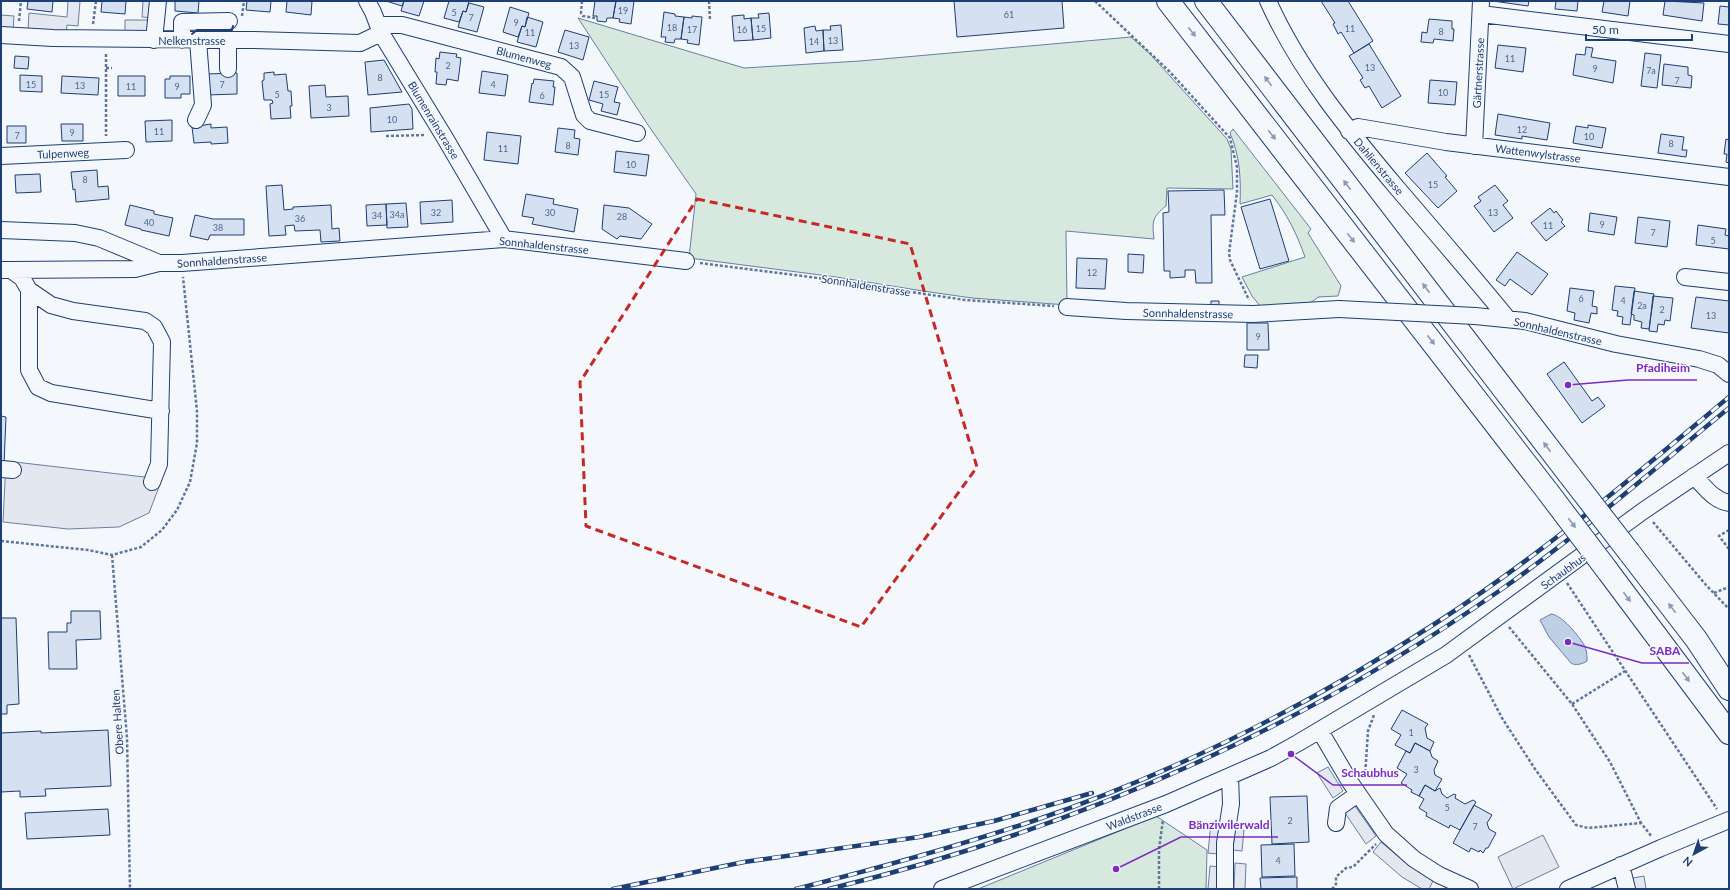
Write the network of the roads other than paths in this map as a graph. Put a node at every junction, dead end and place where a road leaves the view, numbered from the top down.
1 (158, 1) edge
2 (367, 1) edge
3 (1168, 1) edge
4 (1206, 1) edge
5 (1268, 1) edge
6 (1481, 8) edge
7 (229, 21) dead end
8 (380, 29) junction
9 (1, 35) edge
10 (154, 40) junction
11 (182, 40) junction
12 (198, 40) junction
13 (228, 40) junction
14 (1729, 44) edge
15 (228, 69) dead end
16 (196, 120) dead end
17 (1349, 131) junction
18 (637, 133) dead end
19 (1474, 146) junction
20 (126, 150) dead end
21 (1, 156) edge
22 (1729, 177) edge
23 (1, 230) edge
24 (504, 239) junction
25 (686, 261) road end
26 (159, 262) junction
27 (6, 270) edge
28 (1685, 277) dead end
29 (1729, 282) edge
30 (29, 290) junction
31 (1067, 307) road end
32 (1508, 319) junction
33 (1728, 372) edge
34 (161, 411) junction
35 (1729, 453) edge
36 (1694, 476) junction
37 (152, 482) dead end
38 (1729, 502) edge
39 (1696, 640) junction
40 (1729, 669) edge
41 (1729, 689) edge
42 (1320, 731) junction
43 (1729, 733) edge
44 (1230, 776) junction
45 (1361, 788) junction
46 (1728, 821) edge
47 (1336, 823) dead end
48 (1621, 865) junction
49 (942, 889) edge
50 (1226, 889) edge
51 (1470, 889) edge
52 (1568, 889) edge
53 (1627, 889) edge

1 - 10 street
2 - 8 street, Blumenrainstrasse
3 -> 43 highway, bridge
39 -> 4 highway, bridge
5 - 17 street, Dahlienstrasse
6 - 14 street
6 - 19 street, Gärtnerstrasse
7 - 11 street
8 - 13 street, Nelkenstrasse
8 - 18 street, Blumenweg
8 - 24 street, Blumenrainstrasse
9 - 10 street, Nelkenstrasse
10 - 11 street, Nelkenstrasse
11 - 12 street, Nelkenstrasse
12 - 13 street, Nelkenstrasse
12 - 16 street
13 - 15 street
17 - 19 street, Wattenwylstrasse
17 - 32 street, Dahlienstrasse
19 - 22 street, Wattenwylstrasse
20 - 21 street, Tulpenweg
23 - 26 street, Sonnhaldenstrasse
24 - 25 street, Sonnhaldenstrasse
24 - 26 street, Sonnhaldenstrasse
26 - 27 street
27 - 30 street
28 - 29 street
30 - 34 street
30 - 34 street
31 - 32 street, Sonnhaldenstrasse, bridge
32 - 33 street, Sonnhaldenstrasse
34 - 37 street
35 - 36 street, Schaubhus
36 - 38 street
36 - 42 street, Schaubhus
39 - 40 highway
39 - 41 highway
42 - 44 street, Waldstrasse
42 - 45 street
44 - 49 street, Waldstrasse
44 - 50 street
45 - 47 street
45 - 51 street
46 - 48 street
48 - 52 street
48 - 53 street

